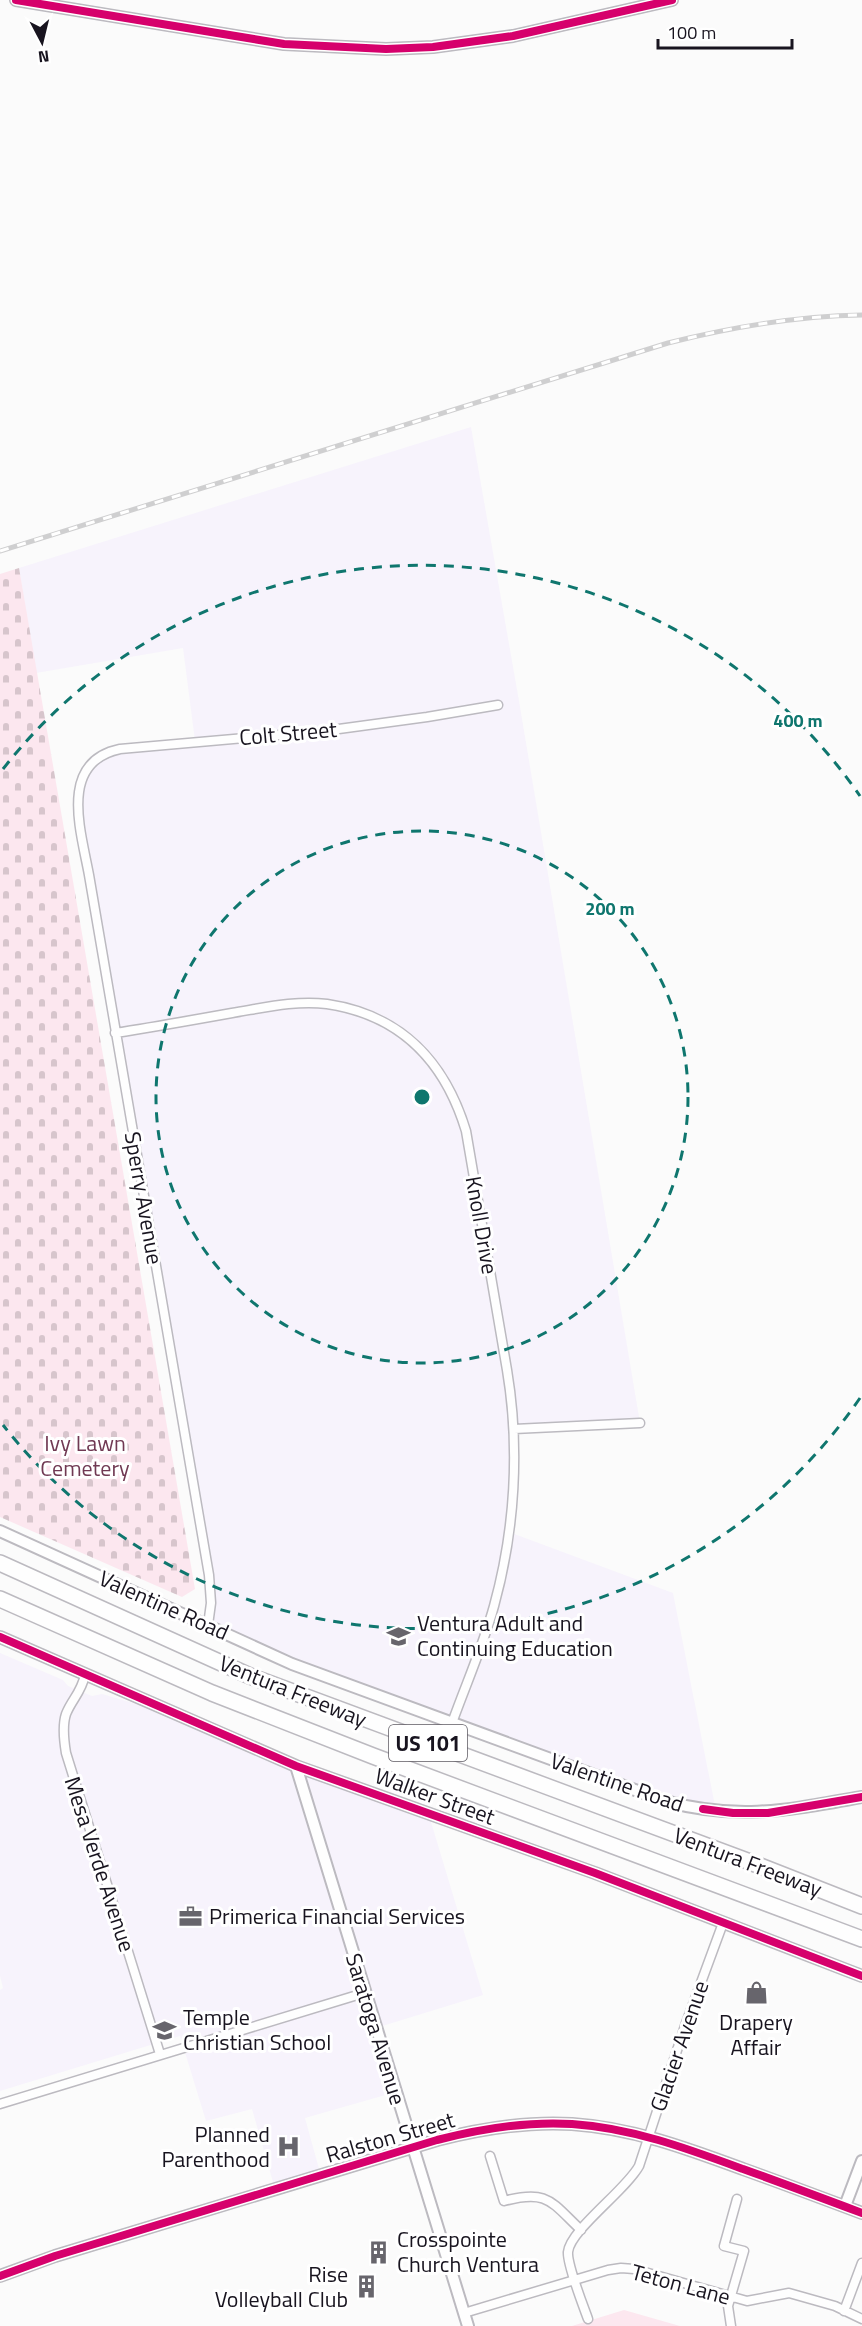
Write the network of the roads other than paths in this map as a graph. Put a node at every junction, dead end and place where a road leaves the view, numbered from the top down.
1 (16, 0) edge
2 (672, 0) edge
3 (498, 705) dead end
4 (85, 772) joint
5 (115, 1033) junction
6 (640, 1423) dead end
7 (514, 1429) junction
8 (0, 1531) edge
9 (0, 1563) edge
10 (0, 1599) edge
11 (208, 1625) junction
12 (0, 1637) edge
13 (85, 1675) junction
14 (452, 1723) junction
15 (296, 1766) junction
16 (862, 1797) edge
17 (862, 1906) edge
18 (723, 1923) junction
19 (862, 1940) edge
20 (862, 1976) edge
21 (364, 1993) junction
22 (160, 2054) junction
23 (0, 2103) edge
24 (647, 2136) junction
25 (413, 2148) junction
26 (490, 2156) dead end
27 (862, 2161) edge
28 (737, 2199) dead end
29 (845, 2206) junction
30 (862, 2213) edge
31 (581, 2230) junction
32 (862, 2263) edge
33 (0, 2276) edge
34 (575, 2280) junction
35 (731, 2297) junction
36 (844, 2310) junction
37 (464, 2313) junction
38 (588, 2319) dead end
39 (862, 2319) edge
40 (468, 2326) edge
41 (730, 2326) edge

1 - 2 street
3 - 4 street, Colt Street
4 - 5 street, Sperry Avenue
5 - 7 street, Knoll Drive
5 - 11 street, Sperry Avenue
6 - 7 street
7 - 14 street, Knoll Drive
8 - 11 street, Valentine Road
9 - 17 highway, Ventura Freeway / US 101
10 - 19 highway, Ventura Freeway / US 101
11 - 14 street, Valentine Road
12 - 13 street, Walker Street
13 - 15 street, Walker Street
13 - 22 street, Mesa Verde Avenue
14 - 16 street, Valentine Road
15 - 18 street, Walker Street
15 - 21 street, Saratoga Avenue
18 - 20 street, Walker Street
18 - 24 street, Glacier Avenue
21 - 22 street
21 - 25 street, Saratoga Avenue
22 - 23 street
24 - 25 street, Ralston Street
24 - 29 street, Ralston Street
24 - 31 street, Glacier Avenue
25 - 33 street, Ralston Street
25 - 37 street, Saratoga Avenue
26 - 31 street
27 - 29 street
28 - 35 street
29 - 30 street, Ralston Street
31 - 34 street, Glacier Avenue
32 - 36 street
34 - 35 street, Teton Lane
34 - 37 street, Teton Lane
34 - 38 street, Glacier Avenue
35 - 36 street, Teton Lane
35 - 41 street
36 - 39 street, Teton Lane
37 - 40 street, Saratoga Avenue

